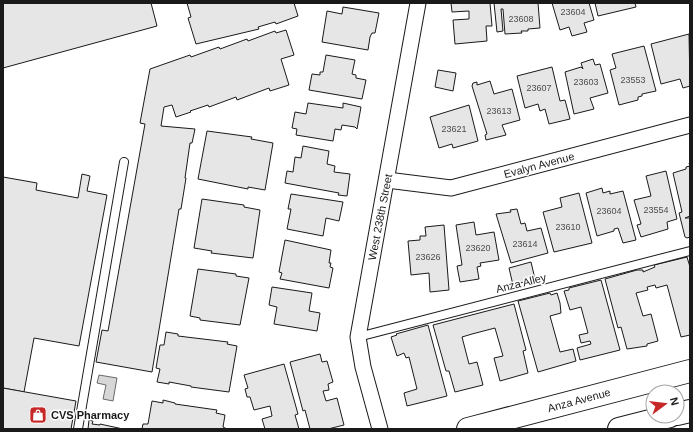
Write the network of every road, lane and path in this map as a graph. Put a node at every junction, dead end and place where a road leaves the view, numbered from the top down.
1 (418, 3) edge
2 (690, 125) edge
3 (124, 162) dead end
4 (387, 180) junction
5 (690, 251) edge
6 (358, 337) junction
7 (690, 371) edge
8 (645, 422) edge
9 (78, 429) edge
10 (380, 429) edge
11 (468, 429) edge
12 (619, 429) edge

1 - 4 street, West 238th Street
2 - 4 street, Evalyn Avenue
3 - 9 lane
4 - 6 street, West 238th Street
5 - 6 lane, Anza Alley
6 - 10 street, West 238th Street
7 - 11 main road, Anza Avenue
8 - 12 main road

